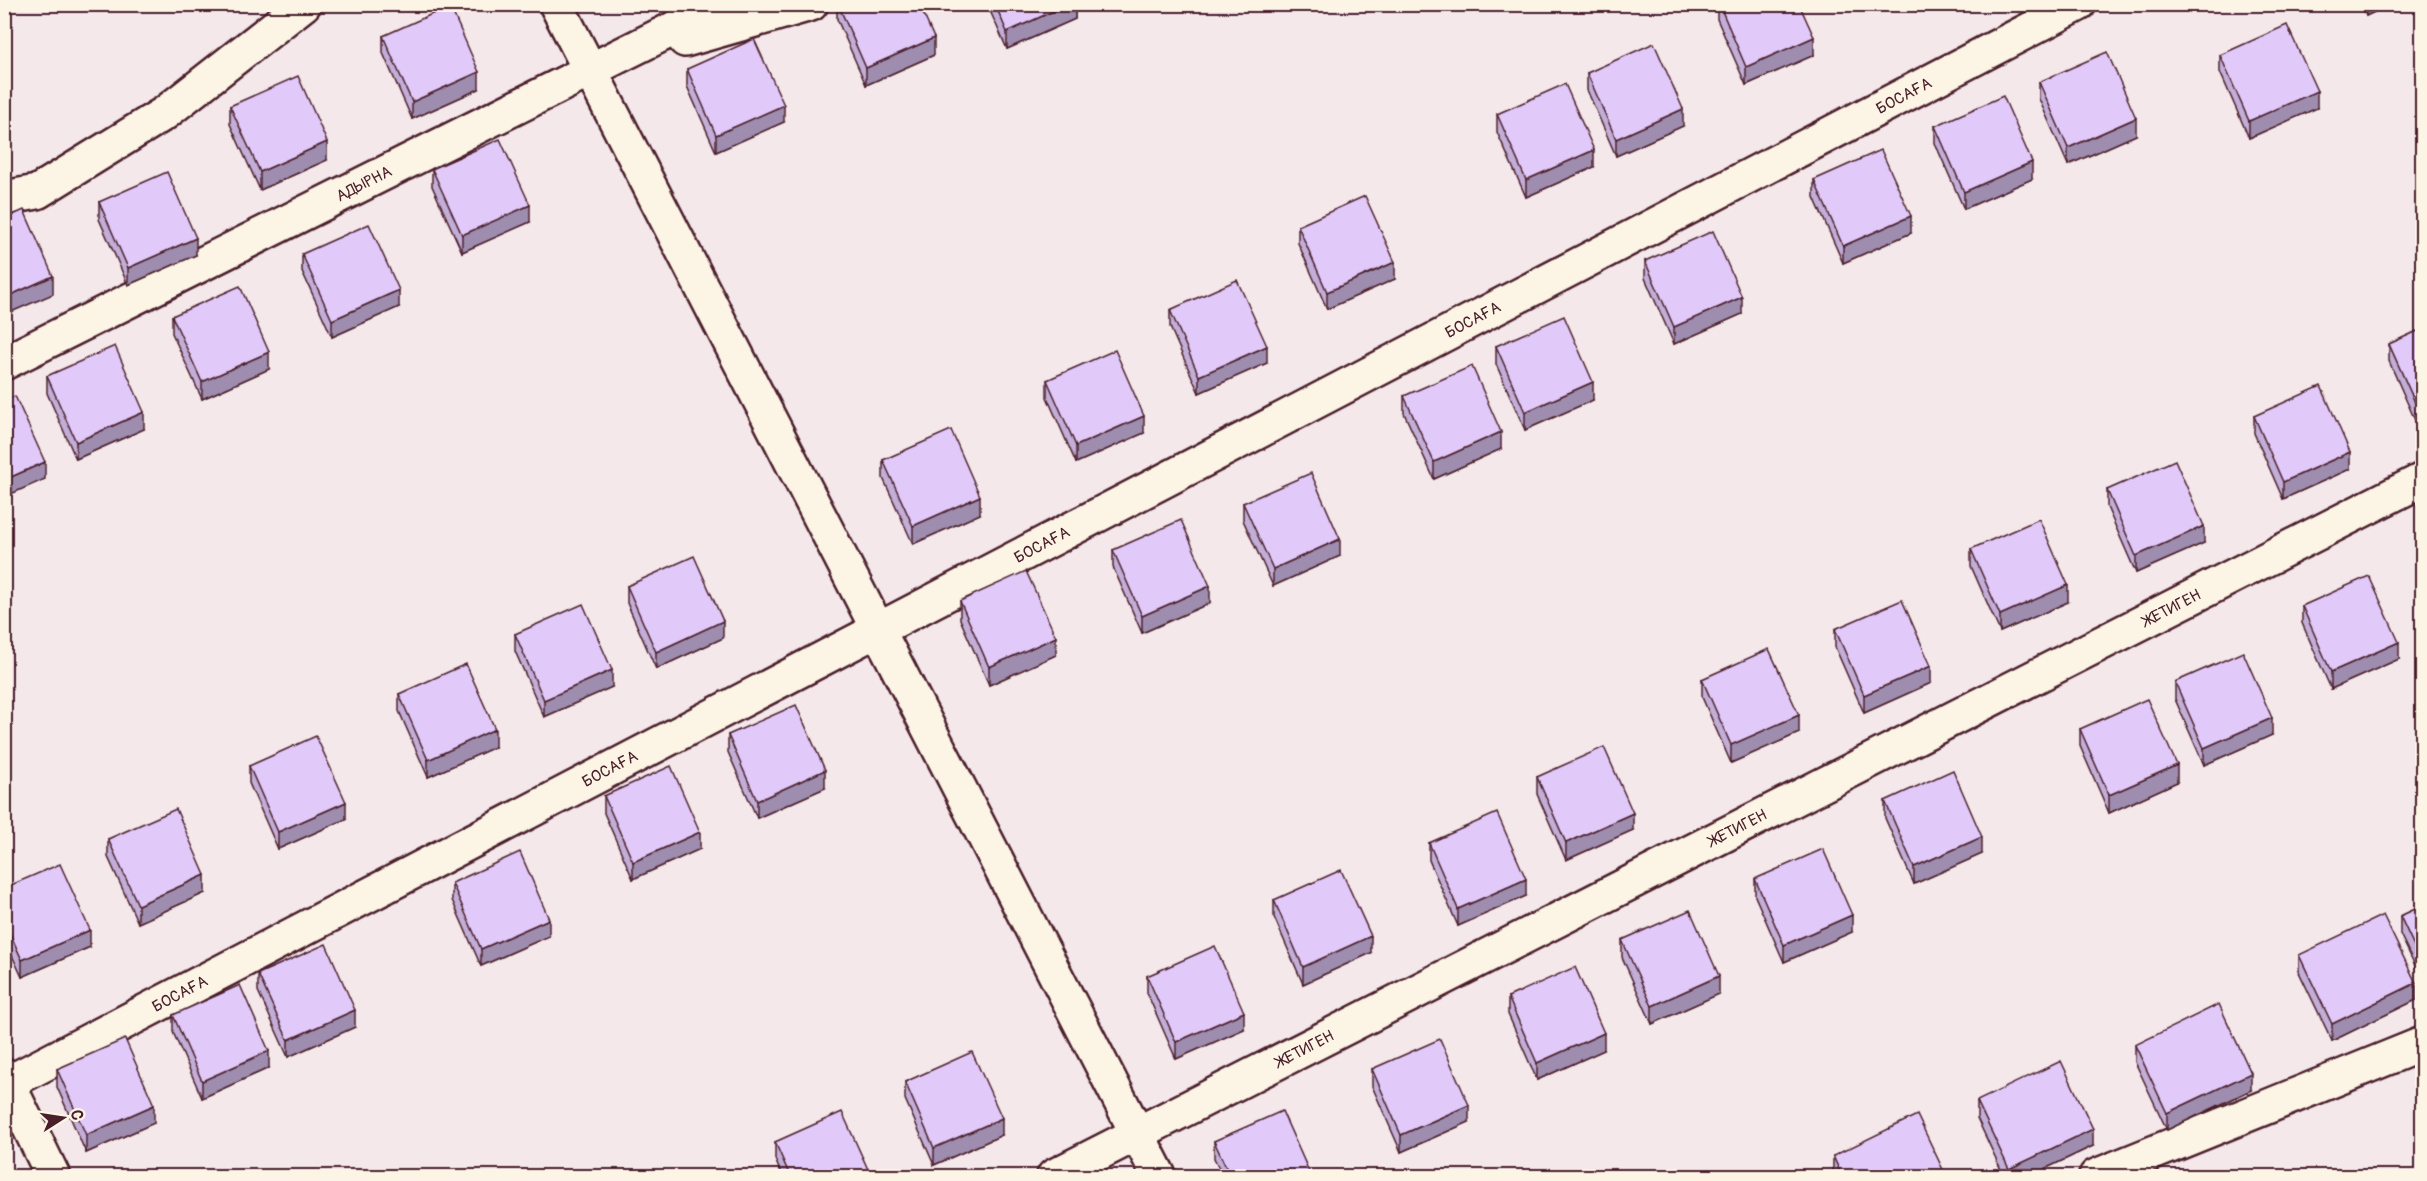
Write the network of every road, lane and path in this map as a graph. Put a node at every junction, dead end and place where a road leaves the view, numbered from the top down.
1 (304, 4) edge
2 (556, 4) edge
3 (723, 4) edge
4 (811, 4) edge
5 (2079, 4) edge
6 (598, 67) junction
7 (4, 198) edge
8 (4, 363) edge
9 (2422, 480) edge
10 (878, 630) junction
11 (2422, 1044) edge
12 (6, 1081) edge
13 (1137, 1134) junction
14 (53, 1176) edge
15 (1054, 1176) edge
16 (1158, 1176) edge
17 (2096, 1176) edge

1 - 7 street
2 - 6 street
3 - 6 street, АДЫРНА
4 - 6 street
5 - 10 street, БОСАҒА
6 - 8 street, АДЫРНА
6 - 10 street
9 - 13 street, ЖЕТИГЕН
10 - 12 street, БОСАҒА
10 - 13 street
11 - 17 street
12 - 14 street
13 - 15 street, ЖЕТИГЕН
13 - 16 street

